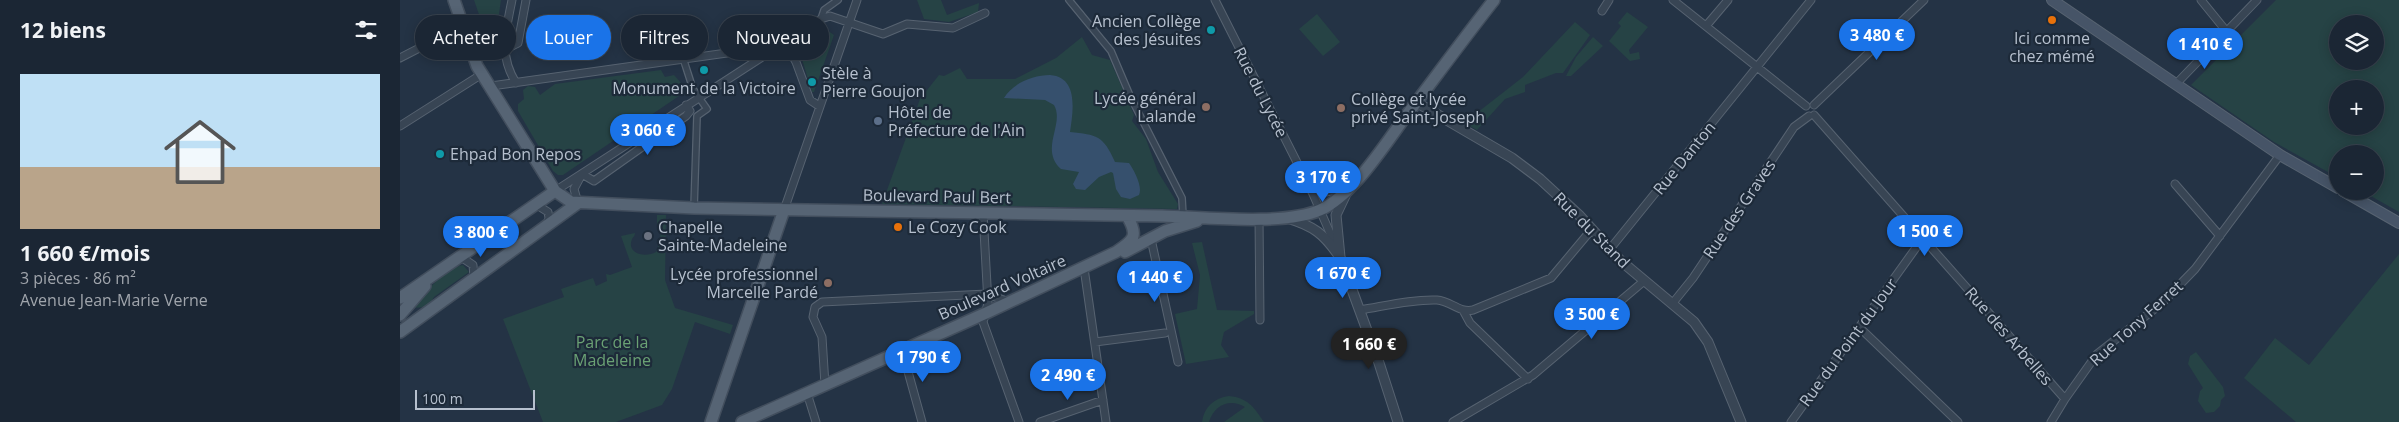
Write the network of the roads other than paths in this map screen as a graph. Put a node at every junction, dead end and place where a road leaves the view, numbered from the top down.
1 (454, 0) edge
2 (512, 0) edge
3 (526, 0) edge
4 (838, 0) edge
5 (856, 0) edge
6 (1069, 0) edge
7 (1215, 0) edge
8 (1494, 0) edge
9 (1609, 0) edge
10 (1673, 0) edge
11 (1728, 0) edge
12 (1811, 0) edge
13 (1924, 0) edge
14 (2052, 0) edge
15 (2200, 0) edge
16 (2257, 0) edge
17 (1602, 11) dead end
18 (985, 13) dead end
19 (460, 15) edge
20 (510, 15) edge
21 (822, 15) edge
22 (829, 16) edge
23 (848, 22) junction
24 (1706, 26) junction
25 (2226, 32) junction
26 (516, 44) edge
27 (415, 50) edge
28 (400, 58) edge
29 (475, 60) edge
30 (506, 60) edge
31 (668, 60) edge
32 (684, 60) edge
33 (757, 60) edge
34 (795, 60) edge
35 (1758, 67) junction
36 (482, 74) junction
37 (516, 83) junction
38 (2177, 84) junction
39 (491, 86) junction
40 (699, 98) junction
41 (1416, 102) junction
42 (686, 104) junction
43 (1814, 105) junction
44 (819, 106) junction
45 (1806, 106) junction
46 (1812, 115) junction
47 (400, 126) edge
48 (2280, 155) junction
49 (582, 174) junction
50 (1305, 178) junction
51 (2329, 183) edge
52 (2175, 184) dead end
53 (1350, 187) junction
54 (555, 192) junction
55 (2359, 200) edge
56 (578, 203) junction
57 (537, 205) junction
58 (694, 208) junction
59 (784, 210) junction
60 (1320, 210) junction
61 (983, 213) junction
62 (1127, 216) junction
63 (1183, 216) junction
64 (1282, 217) junction
65 (1259, 218) junction
66 (1207, 219) junction
67 (2399, 223) edge
68 (547, 225) junction
69 (1592, 229) junction
70 (2220, 236) junction
71 (1923, 238) junction
72 (1151, 239) junction
73 (1610, 249) junction
74 (1340, 257) junction
75 (459, 259) junction
76 (1084, 268) junction
77 (437, 274) junction
78 (474, 278) junction
79 (1644, 281) junction
80 (987, 294) junction
81 (400, 298) edge
82 (1009, 302) junction
83 (1672, 304) junction
84 (1360, 310) junction
85 (1464, 312) junction
86 (984, 314) junction
87 (426, 315) junction
88 (400, 316) edge
89 (1260, 320) dead end
90 (1859, 327) junction
91 (400, 332) edge
92 (1165, 333) dead end
93 (1096, 342) junction
94 (902, 350) junction
95 (1178, 362) dead end
96 (1528, 379) junction
97 (825, 385) junction
98 (807, 393) junction
99 (2065, 399) junction
100 (1103, 400) junction
101 (712, 422) edge
102 (742, 422) edge
103 (816, 422) edge
104 (922, 422) edge
105 (1019, 422) edge
106 (1040, 422) edge
107 (1106, 422) edge
108 (1398, 422) edge
109 (1454, 422) edge
110 (1741, 422) edge
111 (1791, 422) edge
112 (1958, 422) edge
113 (2052, 422) edge

1 - 19 main road
2 - 20 street
3 - 26 street
4 - 21 street
5 - 23 street
6 - 63 street
7 - 50 street, Rue du Lycée
8 - 41 main road
9 - 17 street
10 - 24 street
11 - 24 street
12 - 35 street, Rue Danton
13 - 43 street
14 - 38 main road
15 - 25 street
16 - 25 street
18 - 23 street
22 - 23 street
23 - 44 street
24 - 35 street
25 - 38 street
27 - 28 street
29 - 36 main road
30 - 37 street
31 - 37 street
32 - 40 street
33 - 40 street
34 - 44 street
35 - 45 street
35 - 73 street, Rue Danton
36 - 39 main road
36 - 47 street
37 - 39 street
38 - 48 main road
39 - 54 main road
40 - 42 street
40 - 58 street
41 - 53 main road
41 - 69 street, Rue du Stand
42 - 49 street
42 - 49 street
43 - 45 street
43 - 46 street
44 - 59 street
45 - 46 street
46 - 71 street, Rue des Arbelles
46 - 83 street, Rue des Graves
48 - 51 main road
48 - 70 street, Rue Tony Ferret
49 - 54 street
49 - 56 street
50 - 53 street
50 - 60 street, Rue du Lycée
52 - 70 street
53 - 60 main road
53 - 74 street
54 - 56 main road, Boulevard Paul Bert
54 - 57 main road
55 - 67 main road
56 - 58 main road, Boulevard Paul Bert
56 - 68 main road
57 - 68 street
57 - 75 main road
58 - 59 main road, Boulevard Paul Bert
59 - 61 main road, Boulevard Paul Bert
59 - 101 main road
60 - 64 main road, Boulevard Paul Bert
60 - 74 street, Rue du Lycée
61 - 62 main road, Boulevard Paul Bert
61 - 80 street
62 - 63 main road, Boulevard Paul Bert
62 - 76 main road, Boulevard Voltaire
63 - 66 main road, Boulevard Paul Bert
64 - 65 main road, Boulevard Paul Bert
64 - 74 street
65 - 66 main road, Boulevard Paul Bert
65 - 89 street
66 - 72 main road, Boulevard Voltaire
68 - 78 main road
69 - 73 street, Rue du Stand
69 - 85 street
70 - 99 street, Rue Tony Ferret
71 - 90 street, Rue du Point du Jour
71 - 99 street, Rue des Arbelles
72 - 76 main road, Boulevard Voltaire
72 - 95 street
73 - 79 street, Rue du Stand
74 - 84 street
75 - 77 main road
75 - 78 street
76 - 82 main road, Boulevard Voltaire
76 - 93 street
77 - 81 main road
77 - 88 main road
78 - 87 main road
79 - 83 street, Rue du Stand
79 - 96 street
80 - 82 street
80 - 86 street
80 - 97 street
82 - 86 main road, Boulevard Voltaire
83 - 110 street, Rue du Stand
84 - 85 street
84 - 108 street
85 - 96 street
86 - 94 main road, Boulevard Voltaire
86 - 105 street
87 - 88 main road
87 - 91 main road
90 - 111 street, Rue du Point du Jour
90 - 112 street
92 - 93 street
93 - 100 street
94 - 97 main road, Boulevard Voltaire
94 - 104 street
96 - 109 street
97 - 98 main road, Boulevard Voltaire
98 - 102 main road, Boulevard Voltaire
98 - 103 street
99 - 113 street, Rue Tony Ferret
100 - 106 street
100 - 107 street

